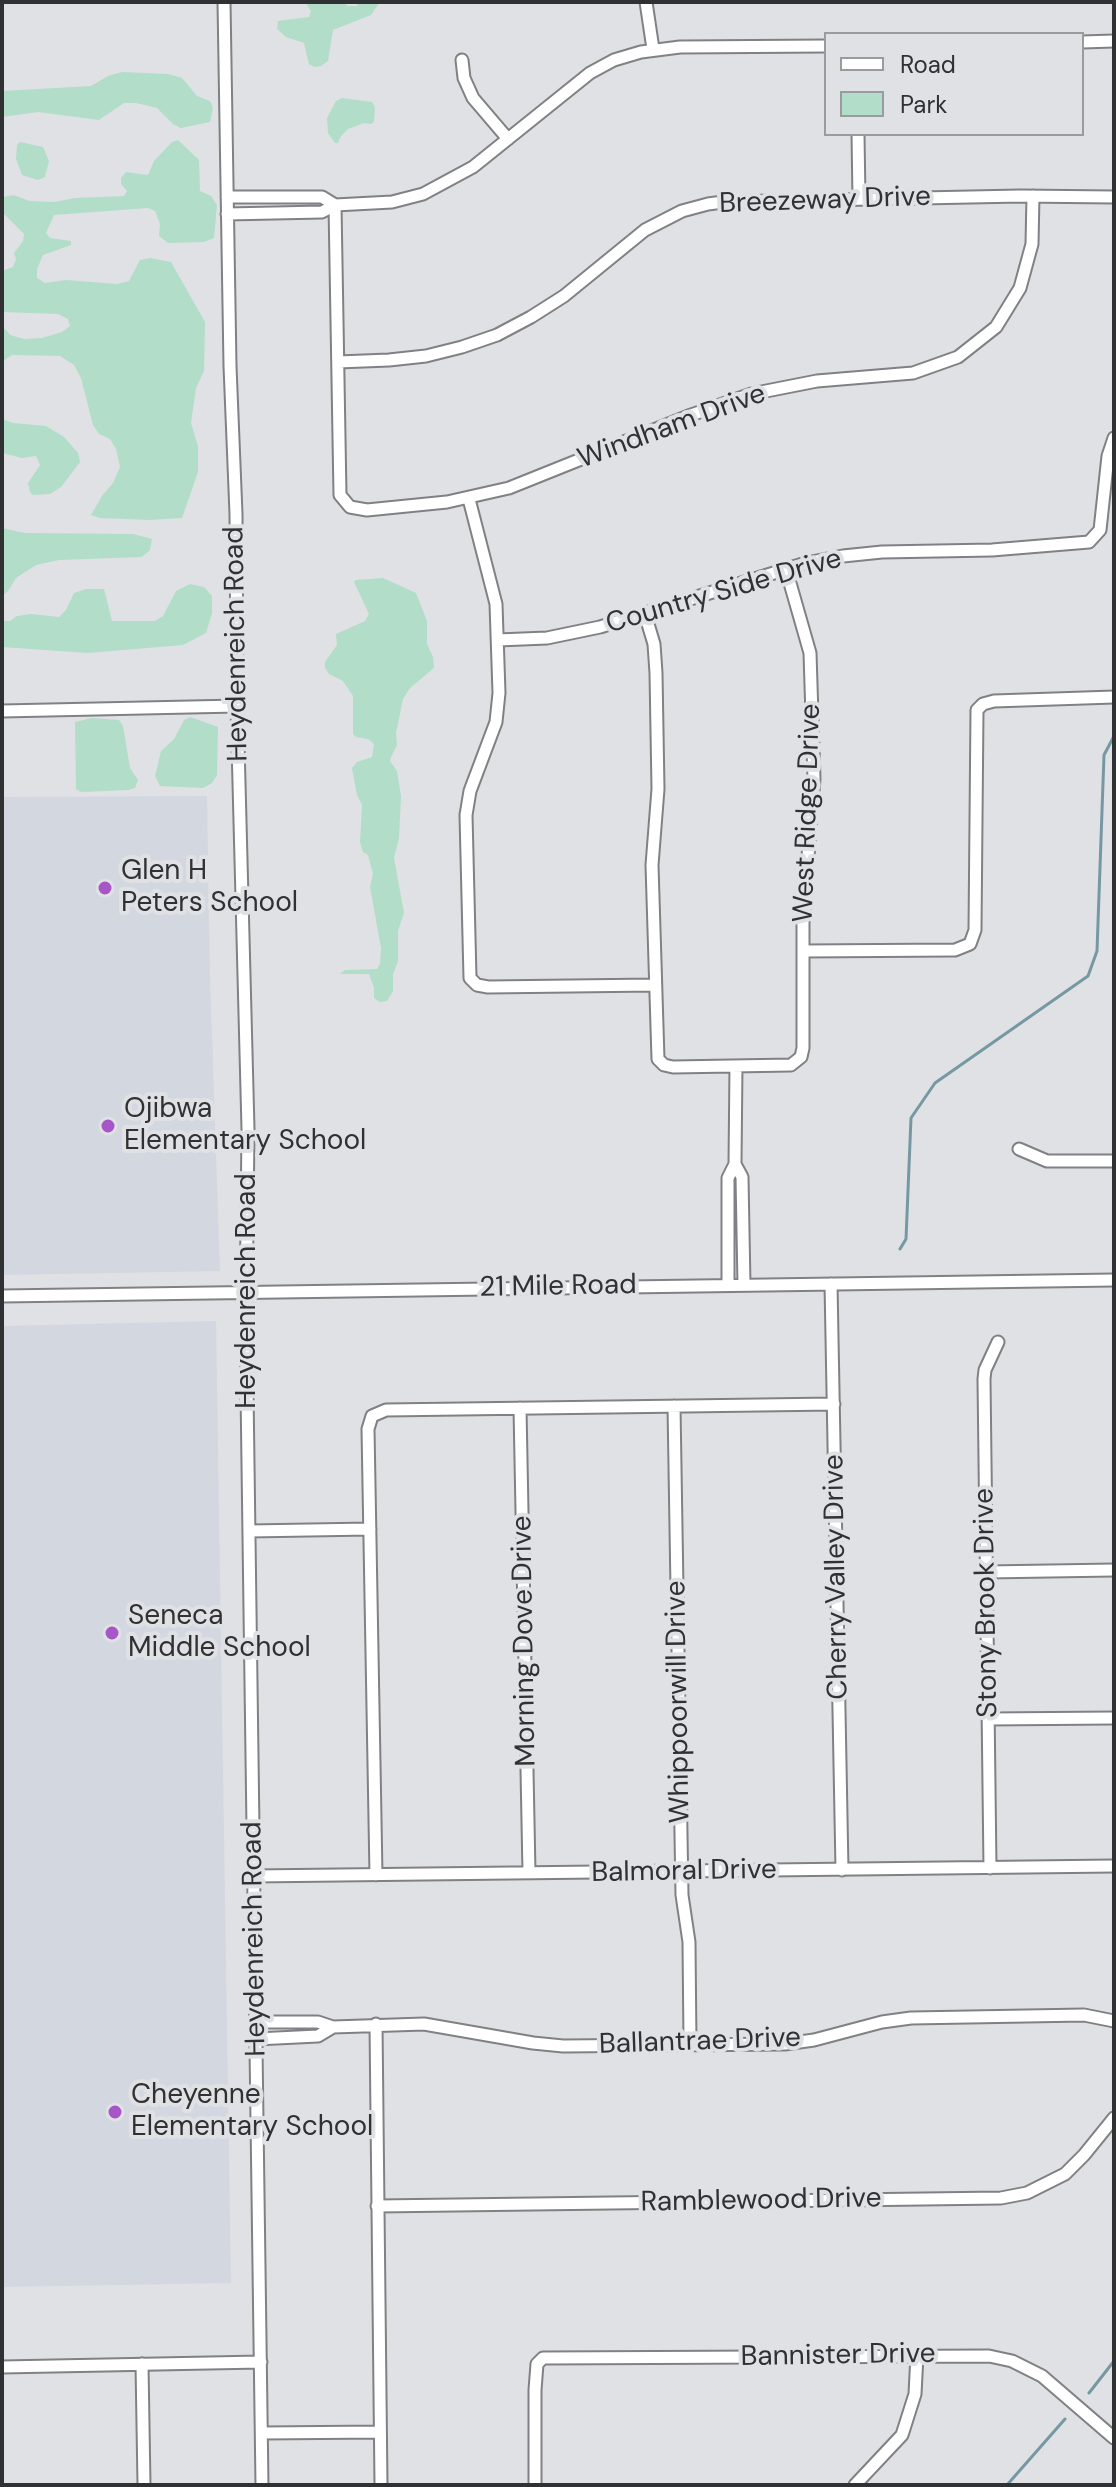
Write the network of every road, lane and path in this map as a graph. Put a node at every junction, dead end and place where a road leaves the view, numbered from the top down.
1 (224, 2) edge
2 (646, 2) edge
3 (1114, 41) edge
4 (1084, 42) edge
5 (824, 46) edge
6 (653, 49) junction
7 (462, 60) dead end
8 (858, 136) edge
9 (508, 139) junction
10 (1033, 196) junction
11 (227, 197) junction
12 (1114, 197) edge
13 (859, 199) junction
14 (335, 205) junction
15 (227, 214) junction
16 (338, 362) junction
17 (1114, 438) edge
18 (469, 499) junction
19 (786, 569) junction
20 (645, 614) junction
21 (498, 640) junction
22 (1114, 697) edge
23 (237, 706) junction
24 (2, 711) edge
25 (803, 951) junction
26 (654, 985) junction
27 (736, 1066) junction
28 (1019, 1149) dead end
29 (1114, 1161) edge
30 (735, 1164) junction
31 (1114, 1280) edge
32 (831, 1284) junction
33 (728, 1285) junction
34 (744, 1285) junction
35 (246, 1291) junction
36 (2, 1296) edge
37 (998, 1342) dead end
38 (834, 1404) junction
39 (674, 1406) junction
40 (520, 1408) junction
41 (370, 1529) junction
42 (249, 1531) junction
43 (1114, 1570) edge
44 (986, 1572) junction
45 (1114, 1718) edge
46 (988, 1719) junction
47 (1114, 1866) edge
48 (990, 1868) junction
49 (842, 1870) junction
50 (682, 1872) junction
51 (529, 1873) junction
52 (376, 1875) junction
53 (253, 1876) junction
54 (1114, 2021) edge
55 (256, 2022) junction
56 (376, 2024) junction
57 (333, 2027) junction
58 (256, 2039) junction
59 (690, 2044) junction
60 (1113, 2120) edge
61 (377, 2206) junction
62 (917, 2355) junction
63 (261, 2362) junction
64 (142, 2364) junction
65 (2, 2367) edge
66 (380, 2432) junction
67 (262, 2433) junction
68 (1114, 2438) edge
69 (144, 2485) edge
70 (262, 2485) edge
71 (381, 2485) edge
72 (535, 2485) edge
73 (855, 2485) edge

1 - 11 street, Heydenreich Road
2 - 6 street
3 - 4 street
5 - 6 street
6 - 9 street
7 - 9 street
8 - 13 street
9 - 14 street
10 - 12 street, Breezeway Drive
10 - 13 street, Breezeway Drive
10 - 18 street, Windham Drive
11 - 14 street
11 - 15 street, Heydenreich Road
13 - 16 street, Breezeway Drive
14 - 15 street
14 - 16 street
15 - 23 street, Heydenreich Road
16 - 18 street, Windham Drive
17 - 19 street, Country Side Drive
18 - 21 street
19 - 20 street, Country Side Drive
19 - 25 street, West Ridge Drive
20 - 21 street, Country Side Drive
20 - 26 street
21 - 26 street
22 - 25 street
23 - 24 street
23 - 35 street, Heydenreich Road
25 - 27 street, West Ridge Drive
26 - 27 street
27 - 30 street
28 - 29 street
30 - 33 street
30 - 34 street
31 - 32 street, 21 Mile Road
32 - 34 street, 21 Mile Road
32 - 38 street, Cherry Valley Drive
33 - 34 street, 21 Mile Road
33 - 35 street, 21 Mile Road
35 - 36 street, 21 Mile Road
35 - 42 street, Heydenreich Road
37 - 44 street, Stony Brook Drive
38 - 39 street
38 - 49 street, Cherry Valley Drive
39 - 40 street
39 - 50 street, Whippoorwill Drive
40 - 41 street
40 - 51 street, Morning Dove Drive
41 - 42 street
41 - 52 street
42 - 53 street, Heydenreich Road
43 - 44 street
44 - 46 street, Stony Brook Drive
45 - 46 street
46 - 48 street, Stony Brook Drive
47 - 48 street, Balmoral Drive
48 - 49 street, Balmoral Drive
49 - 50 street, Balmoral Drive
50 - 51 street, Balmoral Drive
50 - 59 street, Whippoorwill Drive
51 - 52 street, Balmoral Drive
52 - 53 street, Balmoral Drive
53 - 55 street, Heydenreich Road
54 - 59 street, Ballantrae Drive
55 - 57 street, Ballantrae Drive
55 - 58 street, Heydenreich Road
56 - 57 street, Ballantrae Drive
56 - 59 street, Ballantrae Drive
56 - 61 street
57 - 58 street, Ballantrae Drive
58 - 63 street, Heydenreich Road
60 - 61 street, Ramblewood Drive
61 - 66 street
62 - 68 street, Bannister Drive
62 - 72 street, Bannister Drive
62 - 73 street
63 - 64 street
63 - 67 street, Heydenreich Road
64 - 65 street
64 - 69 street
66 - 67 street
66 - 71 street
67 - 70 street, Heydenreich Road

